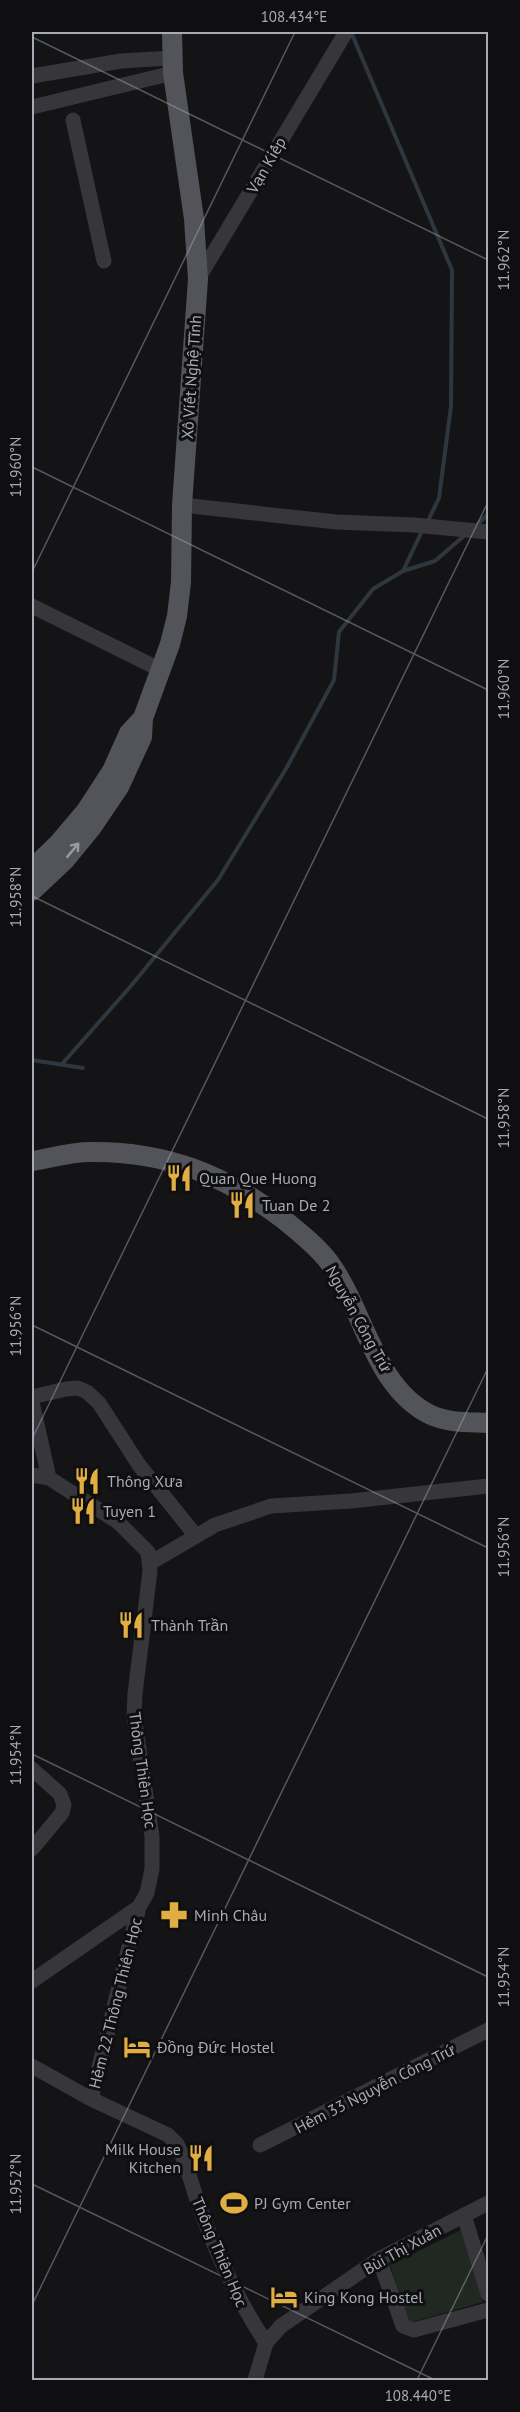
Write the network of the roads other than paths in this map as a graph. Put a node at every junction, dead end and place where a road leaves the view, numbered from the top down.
1 (172, 32) edge
2 (346, 32) edge
3 (172, 66) junction
4 (32, 76) edge
5 (32, 107) edge
6 (73, 120) dead end
7 (104, 261) dead end
8 (198, 279) junction
9 (183, 505) junction
10 (485, 532) edge
11 (32, 606) edge
12 (161, 670) junction
13 (143, 718) junction
14 (32, 869) edge
15 (32, 891) edge
16 (32, 1161) edge
17 (32, 1397) edge
18 (32, 1402) edge
19 (489, 1424) edge
20 (32, 1475) edge
21 (49, 1478) junction
22 (489, 1486) edge
23 (196, 1536) junction
24 (150, 1563) junction
25 (32, 1769) edge
26 (32, 1849) edge
27 (139, 1907) junction
28 (32, 1981) edge
29 (489, 2030) edge
30 (32, 2066) edge
31 (91, 2099) junction
32 (260, 2145) dead end
33 (489, 2203) edge
34 (464, 2215) junction
35 (379, 2259) junction
36 (489, 2294) edge
37 (489, 2310) edge
38 (266, 2343) junction
39 (255, 2380) edge

1 - 3 main road, Xô Viết Nghệ Tĩnh
2 - 8 street, Vạn Kiếp
3 - 4 street
3 - 5 street
3 - 8 main road, Xô Viết Nghệ Tĩnh
6 - 7 street
8 - 9 main road, Xô Viết Nghệ Tĩnh
9 - 10 street
9 - 12 main road, Xô Viết Nghệ Tĩnh
11 - 12 street
12 - 13 main road, Xô Viết Nghệ Tĩnh
13 - 14 main road, Xô Viết Nghệ Tĩnh
15 -> 13 main road, Xô Viết Nghệ Tĩnh
16 - 19 main road, Nguyễn Công Trứ
17 - 23 street
18 - 21 street
20 - 21 street
21 - 24 street
22 - 23 street
23 - 24 street
24 - 27 street, Thông Thiên Học
25 - 26 street
27 - 28 street
27 - 31 street, Hẻm 22 Thông Thiên Học
29 - 32 street, Hẻm 33 Nguyễn Công Trứ
30 - 31 street, Thông Thiên Học
31 - 38 street, Thông Thiên Học
33 - 34 street, Bùi Thị Xuân
34 - 35 street, Bùi Thị Xuân
34 - 36 street
35 - 37 street
35 - 38 street, Bùi Thị Xuân
38 - 39 street, Bùi Thị Xuân

